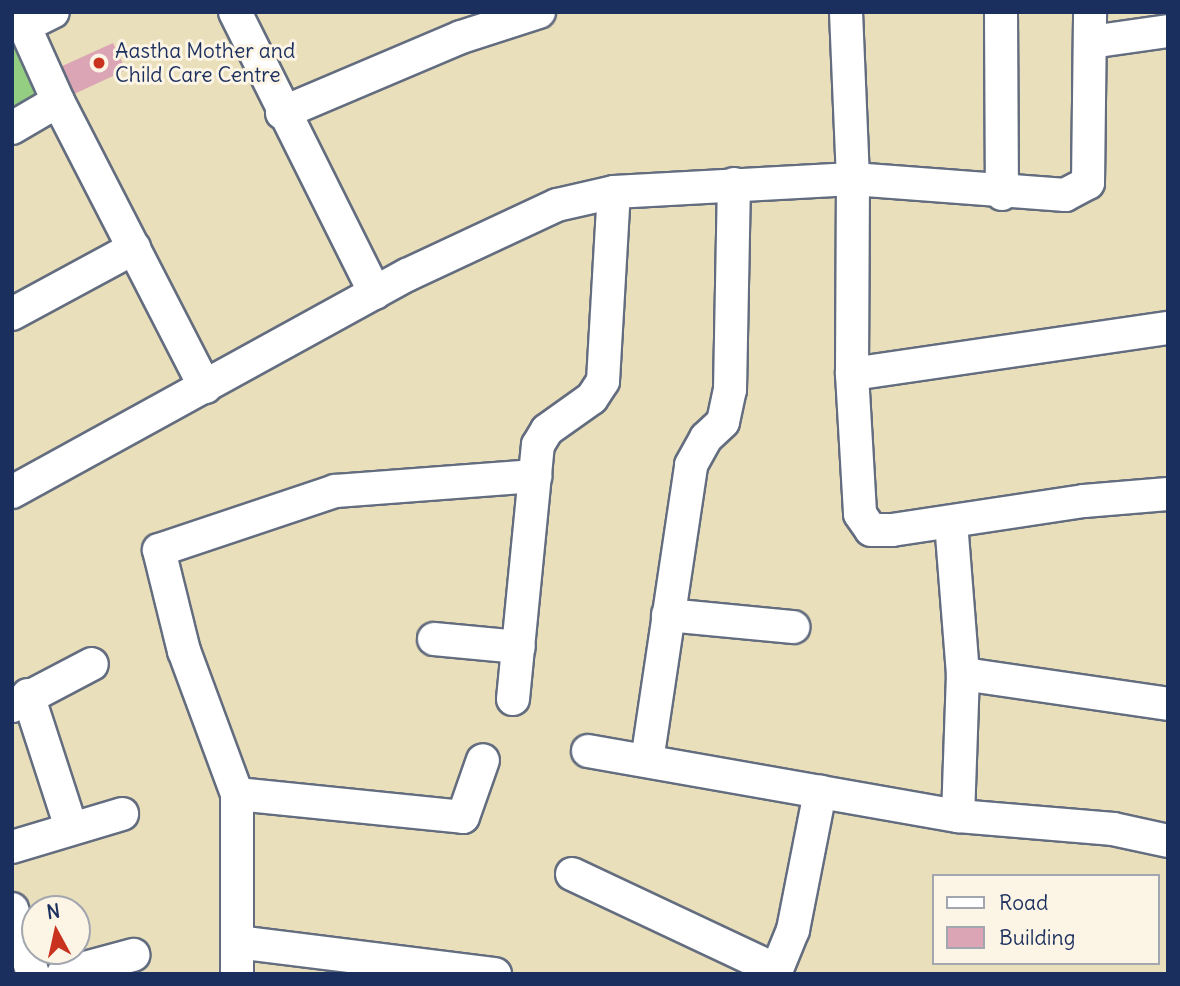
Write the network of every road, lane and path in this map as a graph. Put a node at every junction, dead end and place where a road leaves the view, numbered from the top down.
1 (53, 12) edge
2 (235, 12) edge
3 (538, 12) edge
4 (846, 12) edge
5 (1001, 12) edge
6 (21, 19) edge
7 (455, 25) edge
8 (1090, 27) edge
9 (1168, 31) edge
10 (58, 100) junction
11 (282, 113) junction
12 (12, 128) edge
13 (853, 179) junction
14 (734, 184) junction
15 (614, 192) junction
16 (1002, 194) junction
17 (134, 248) junction
18 (374, 293) junction
19 (12, 314) edge
20 (1168, 328) edge
21 (852, 374) junction
22 (205, 387) junction
23 (535, 476) junction
24 (12, 492) edge
25 (1168, 494) edge
26 (951, 522) junction
27 (668, 615) junction
28 (793, 626) dead end
29 (434, 639) dead end
30 (519, 647) junction
31 (92, 664) dead end
32 (963, 674) junction
33 (513, 699) dead end
34 (20, 701) edge
35 (1168, 704) edge
36 (588, 751) dead end
37 (483, 760) dead end
38 (647, 761) junction
39 (820, 792) junction
40 (237, 794) junction
41 (122, 814) dead end
42 (958, 816) junction
43 (71, 827) junction
44 (1168, 841) edge
45 (12, 847) edge
46 (572, 874) dead end
47 (12, 909) edge
48 (237, 942) junction
49 (133, 955) dead end
50 (775, 972) edge
51 (33, 974) edge
52 (63, 974) edge
53 (237, 974) edge
54 (495, 974) edge

1 - 6 street
2 - 11 street
3 - 7 street
4 - 13 street
5 - 16 street
6 - 10 street
7 - 11 street
8 - 9 street
8 - 16 street
10 - 12 street
10 - 17 street
11 - 18 street
13 - 14 street
13 - 16 street
13 - 21 street
14 - 15 street
14 - 27 street
15 - 18 street
15 - 23 street
17 - 19 street
17 - 22 street
18 - 22 street
20 - 21 street
21 - 26 street
22 - 24 street
23 - 30 street
23 - 40 street
25 - 26 street
26 - 32 street
27 - 28 street
27 - 38 street
29 - 30 street
30 - 33 street
31 - 34 street
32 - 35 street
32 - 42 street
34 - 43 street
36 - 38 street
37 - 40 street
38 - 39 street
39 - 42 street
39 - 50 street
40 - 48 street
41 - 43 street
42 - 44 street
43 - 45 street
46 - 50 street
47 - 51 street
48 - 53 street
48 - 54 street
49 - 52 street

